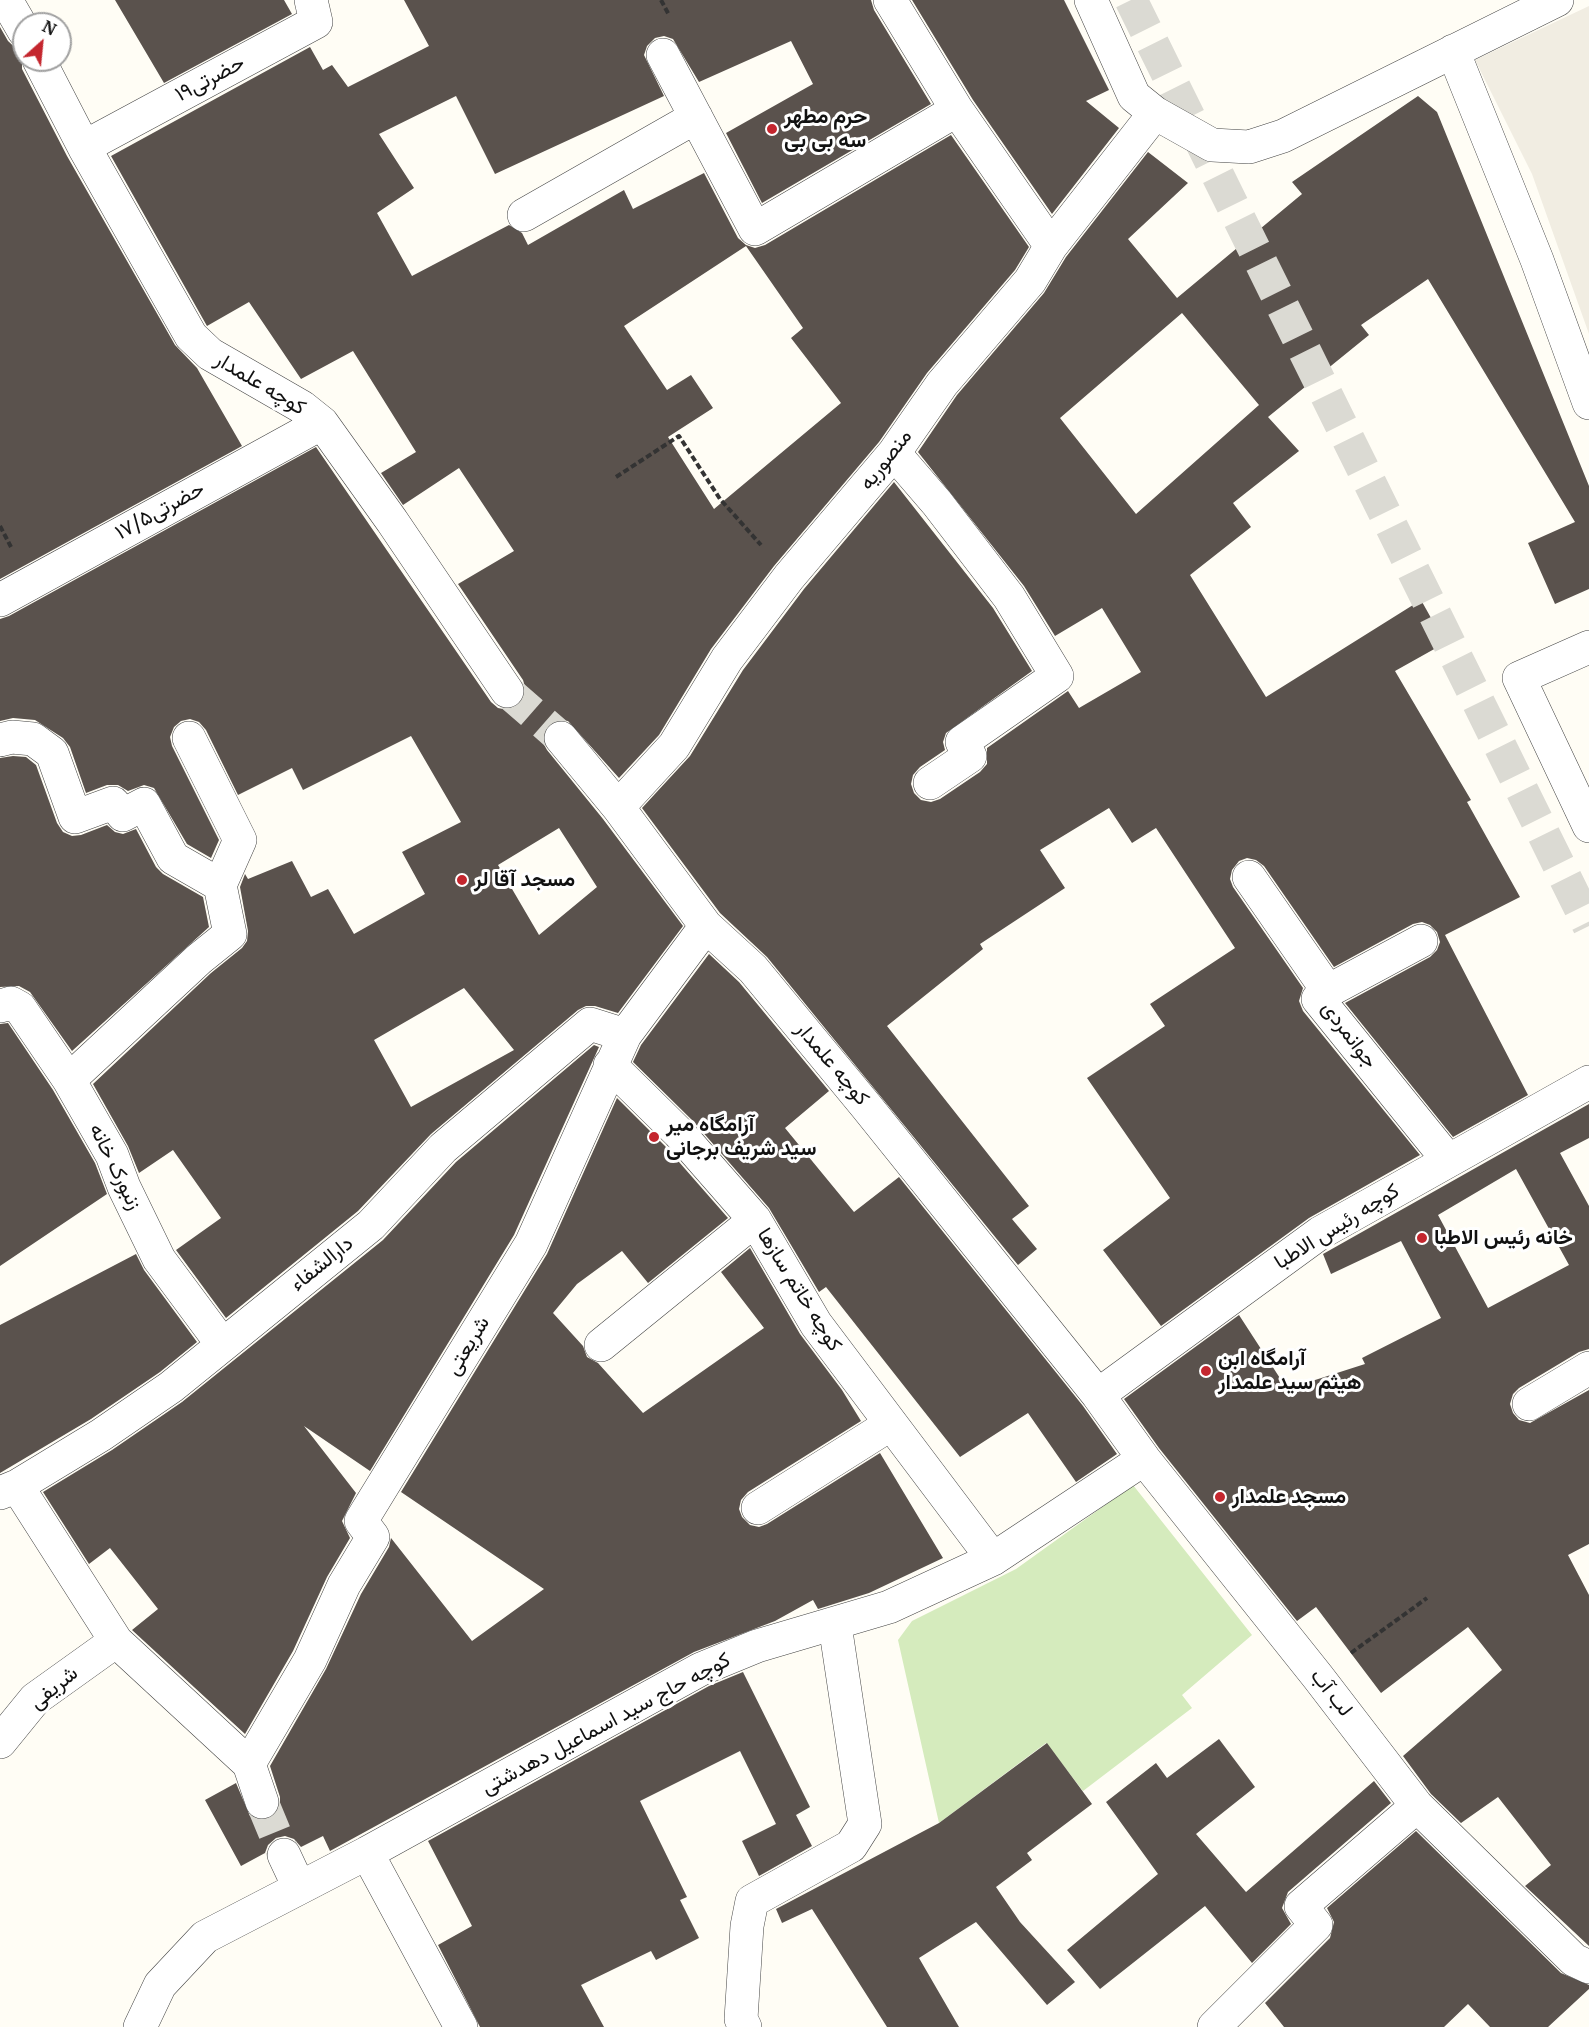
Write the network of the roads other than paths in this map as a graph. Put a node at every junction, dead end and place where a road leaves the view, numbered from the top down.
1 (311, 0) edge
2 (890, 0) edge
3 (1091, 0) edge
4 (1557, 0) edge
5 (1453, 51) junction
6 (663, 55) dead end
7 (45, 72) edge
8 (957, 110) junction
9 (1155, 113) junction
10 (696, 117) junction
11 (84, 147) junction
12 (524, 215) dead end
13 (1051, 246) junction
14 (1589, 403) edge
15 (322, 423) junction
16 (894, 453) junction
17 (0, 600) edge
18 (1589, 646) edge
19 (507, 691) tunnel mouth
20 (189, 738) dead end
21 (561, 738) tunnel mouth
22 (0, 740) edge
23 (930, 783) dead end
24 (618, 807) junction
25 (1589, 826) edge
26 (1249, 877) dead end
27 (220, 885) junction
28 (706, 926) junction
29 (1421, 941) dead end
30 (1328, 991) junction
31 (0, 1006) edge
32 (625, 1035) junction
33 (610, 1065) junction
34 (69, 1080) junction
35 (1589, 1082) edge
36 (1448, 1160) junction
37 (755, 1220) junction
38 (222, 1344) junction
39 (601, 1345) dead end
40 (1589, 1368) edge
41 (1098, 1395) junction
42 (1529, 1404) dead end
43 (891, 1424) junction
44 (1144, 1459) junction
45 (9, 1490) edge
46 (758, 1508) dead end
47 (993, 1559) junction
48 (835, 1625) junction
49 (116, 1641) junction
50 (0, 1742) edge
51 (249, 1764) junction
52 (262, 1802) tunnel mouth
53 (1418, 1806) junction
54 (367, 1854) junction
55 (284, 1855) tunnel mouth
56 (299, 1887) junction
57 (1589, 1967) edge
58 (140, 2027) edge
59 (461, 2027) edge
60 (744, 2027) edge
61 (1214, 2027) edge

1 - 11 street, حضرتی۱۹
2 - 8 street
3 - 9 street
4 - 5 street
5 - 9 street
5 - 14 street
6 - 10 street
7 - 11 street, کوچه علمدار
8 - 10 street
8 - 13 street
9 - 13 street, منصوریه
10 - 12 street
11 - 15 street, کوچه علمدار
13 - 16 street, منصوریه
15 - 17 street, حضرتی۱۷/۵
15 - 19 street, کوچه علمدار
16 - 23 street
16 - 24 street, منصوریه
18 - 25 street
20 - 27 street
21 - 24 street, کوچه علمدار
22 - 27 street
24 - 28 street, کوچه علمدار
26 - 30 street, جوانمردی
27 - 34 street
28 - 32 street, شریعتی
28 - 41 street, کوچه علمدار
29 - 30 street
30 - 36 street, جوانمردی
31 - 34 street, زنبورک خانه
32 - 33 street, شریعتی
32 - 38 street, دارالشفاء
33 - 37 street, کوچه خاتم سازها
33 - 51 street, شریعتی
34 - 38 street, زنبورک خانه
35 - 36 street, کوچه رئیس الاطبا
36 - 41 street, کوچه رئیس الاطبا
37 - 39 street
37 - 43 street, کوچه خاتم سازها
38 - 45 street, دارالشفاء
40 - 42 street
41 - 44 street, لب آب
43 - 46 street
43 - 47 street, کوچه خاتم سازها
44 - 47 street, کوچه حاج سید اسماعیل دهدشتی
44 - 53 street, لب آب
45 - 49 street
47 - 48 street, کوچه حاج سید اسماعیل دهدشتی
48 - 54 street, کوچه حاج سید اسماعیل دهدشتی
48 - 60 street
49 - 50 street, شریفی
49 - 51 street
51 - 52 street
53 - 57 street, لب آب
53 - 61 street
54 - 56 street, کوچه حاج سید اسماعیل دهدشتی
54 - 59 street
55 - 56 street
56 - 58 street, کوچه حاج سید اسماعیل دهدشتی

